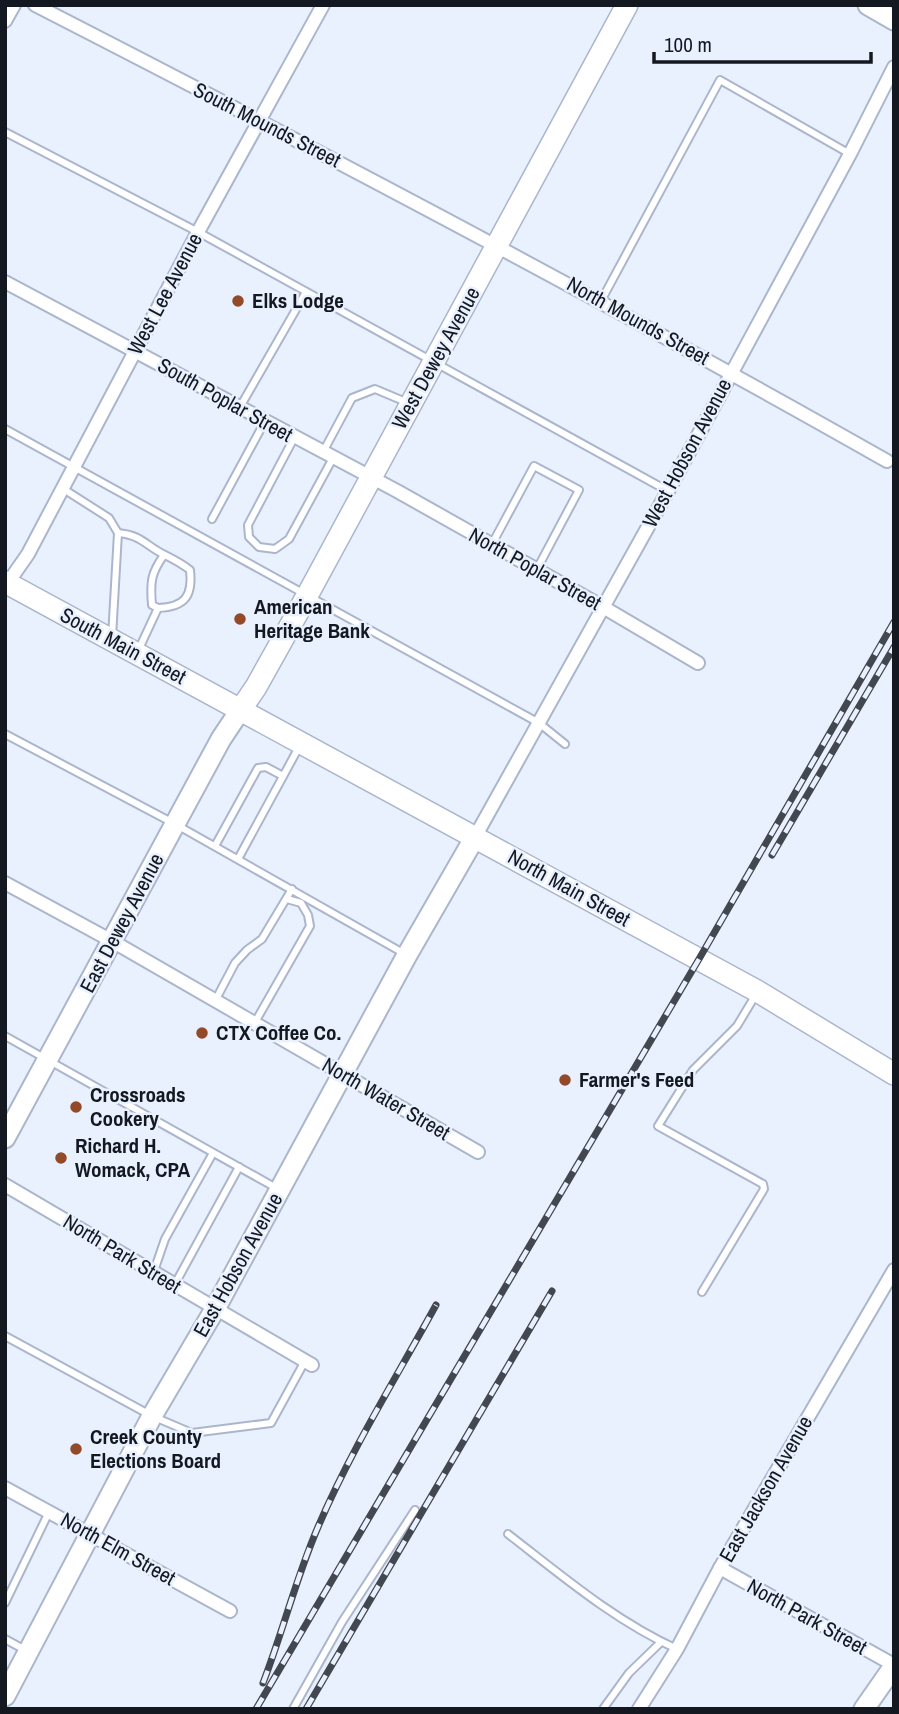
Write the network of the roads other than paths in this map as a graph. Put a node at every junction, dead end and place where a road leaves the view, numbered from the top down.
1 (14, 5) edge
2 (35, 5) edge
3 (323, 5) edge
4 (627, 5) edge
5 (868, 5) edge
6 (894, 20) edge
7 (5, 21) edge
8 (894, 67) edge
9 (260, 121) junction
10 (5, 132) edge
11 (850, 154) junction
12 (198, 232) junction
13 (497, 245) junction
14 (5, 282) edge
15 (306, 292) junction
16 (601, 301) junction
17 (135, 351) junction
18 (433, 363) junction
19 (731, 372) junction
20 (411, 404) junction
21 (239, 408) junction
22 (264, 423) junction
23 (5, 429) edge
24 (294, 438) junction
25 (328, 455) junction
26 (887, 461) dead end
27 (73, 466) junction
28 (371, 477) junction
29 (62, 488) junction
30 (668, 491) junction
31 (212, 519) dead end
32 (118, 533) junction
33 (492, 544) junction
34 (164, 555) junction
35 (537, 569) junction
36 (6, 584) edge
37 (308, 594) junction
38 (603, 607) junction
39 (158, 608) junction
40 (112, 641) junction
41 (137, 654) junction
42 (698, 663) dead end
43 (241, 709) junction
44 (540, 723) junction
45 (5, 734) edge
46 (302, 742) junction
47 (565, 744) dead end
48 (283, 776) junction
49 (175, 824) junction
50 (475, 837) junction
51 (215, 846) junction
52 (238, 859) junction
53 (5, 883) edge
54 (292, 889) junction
55 (287, 899) junction
56 (112, 941) junction
57 (407, 955) junction
58 (757, 991) junction
59 (215, 1000) junction
60 (254, 1024) junction
61 (5, 1036) edge
62 (48, 1058) junction
63 (343, 1073) junction
64 (894, 1074) edge
65 (5, 1138) edge
66 (478, 1152) dead end
67 (213, 1153) junction
68 (239, 1167) junction
69 (5, 1185) edge
70 (280, 1190) junction
71 (894, 1270) edge
72 (154, 1271) junction
73 (175, 1284) junction
74 (702, 1292) dead end
75 (215, 1309) junction
76 (5, 1336) edge
77 (309, 1363) joint
78 (152, 1416) junction
79 (5, 1488) edge
80 (415, 1510) dead end
81 (48, 1512) junction
82 (89, 1534) junction
83 (508, 1534) dead end
84 (720, 1568) junction
85 (5, 1603) edge
86 (230, 1611) dead end
87 (5, 1639) edge
88 (660, 1642) junction
89 (677, 1649) junction
90 (29, 1653) junction
91 (894, 1666) edge
92 (5, 1696) edge
93 (293, 1709) edge
94 (603, 1709) edge
95 (639, 1709) edge
96 (864, 1709) edge

1 - 7 street
2 - 9 street, South Mounds Street
3 - 9 street, West Lee Avenue
4 - 13 main road, West Dewey Avenue
5 - 6 street
8 - 11 street, West Hobson Avenue
9 - 12 street, West Lee Avenue
9 - 13 street, South Mounds Street
10 - 12 lane
11 - 16 lane
11 - 19 street, West Hobson Avenue
12 - 15 lane
12 - 17 street, West Lee Avenue
13 - 16 street, North Mounds Street
13 - 18 main road, West Dewey Avenue
14 - 17 street, South Poplar Street
15 - 18 lane
15 - 21 lane
16 - 19 street, North Mounds Street
17 - 21 street, South Poplar Street
17 - 27 street, West Lee Avenue
18 - 20 main road, West Dewey Avenue
18 - 30 lane
19 - 26 street, North Mounds Street
19 - 30 street, West Hobson Avenue
20 - 25 lane
20 - 28 main road, West Dewey Avenue
21 - 22 street, South Poplar Street
22 - 24 street, South Poplar Street
22 - 31 lane
23 - 27 lane
24 - 25 street, South Poplar Street
24 - 25 lane
25 - 28 street, South Poplar Street
27 - 29 street, West Lee Avenue
27 - 37 lane
28 - 33 street, North Poplar Street
28 - 37 main road, West Dewey Avenue
29 - 32 lane
29 - 36 street, West Lee Avenue
30 - 38 street, West Hobson Avenue
32 - 34 lane
32 - 40 lane
33 - 35 street, North Poplar Street
33 - 35 lane
34 - 39 lane
34 - 39 lane
35 - 38 street, North Poplar Street
36 - 40 main road, South Main Street
37 - 43 main road, West Dewey Avenue
37 - 44 lane
38 - 42 street, North Poplar Street
38 - 44 street, West Hobson Avenue
39 - 41 lane
40 - 41 main road, South Main Street
41 - 43 main road, South Main Street
43 - 46 main road, North Main Street
43 - 49 street, East Dewey Avenue
44 - 47 lane
44 - 50 street, West Hobson Avenue
45 - 49 lane
46 - 48 lane
46 - 50 main road, North Main Street
48 - 51 lane
48 - 52 lane
49 - 51 lane
49 - 56 street, East Dewey Avenue
50 - 57 street, East Hobson Avenue
50 - 58 main road, North Main Street
51 - 52 lane
52 - 54 lane
53 - 56 street, North Water Street
54 - 55 lane
54 - 57 lane
55 - 59 lane
55 - 60 lane
56 - 59 street, North Water Street
56 - 62 street, East Dewey Avenue
57 - 63 street, East Hobson Avenue
58 - 64 main road, North Main Street
58 - 74 lane
59 - 60 street, North Water Street
60 - 63 street, North Water Street
61 - 62 lane
62 - 65 street, East Dewey Avenue
62 - 67 lane
63 - 66 street, North Water Street
63 - 70 street, East Hobson Avenue
67 - 68 lane
67 - 72 lane
68 - 70 lane
68 - 73 lane
69 - 72 street, North Park Street
70 - 75 street, East Hobson Avenue
71 - 84 street, East Jackson Avenue
72 - 73 street, North Park Street
73 - 75 street, North Park Street
75 - 77 street, North Park Street
75 - 78 street, East Hobson Avenue
76 - 78 lane
77 - 78 lane
78 - 82 street, East Hobson Avenue
79 - 81 street, North Elm Street
80 - 93 lane
81 - 82 street, North Elm Street
81 - 85 lane
82 - 86 street, North Elm Street
82 - 90 street, East Hobson Avenue
83 - 88 lane
84 - 89 street, East Jackson Avenue
84 - 91 street, North Park Street
87 - 90 lane
88 - 89 lane
88 - 94 lane
89 - 95 street, East Jackson Avenue
90 - 92 street, East Hobson Avenue
91 - 96 street

